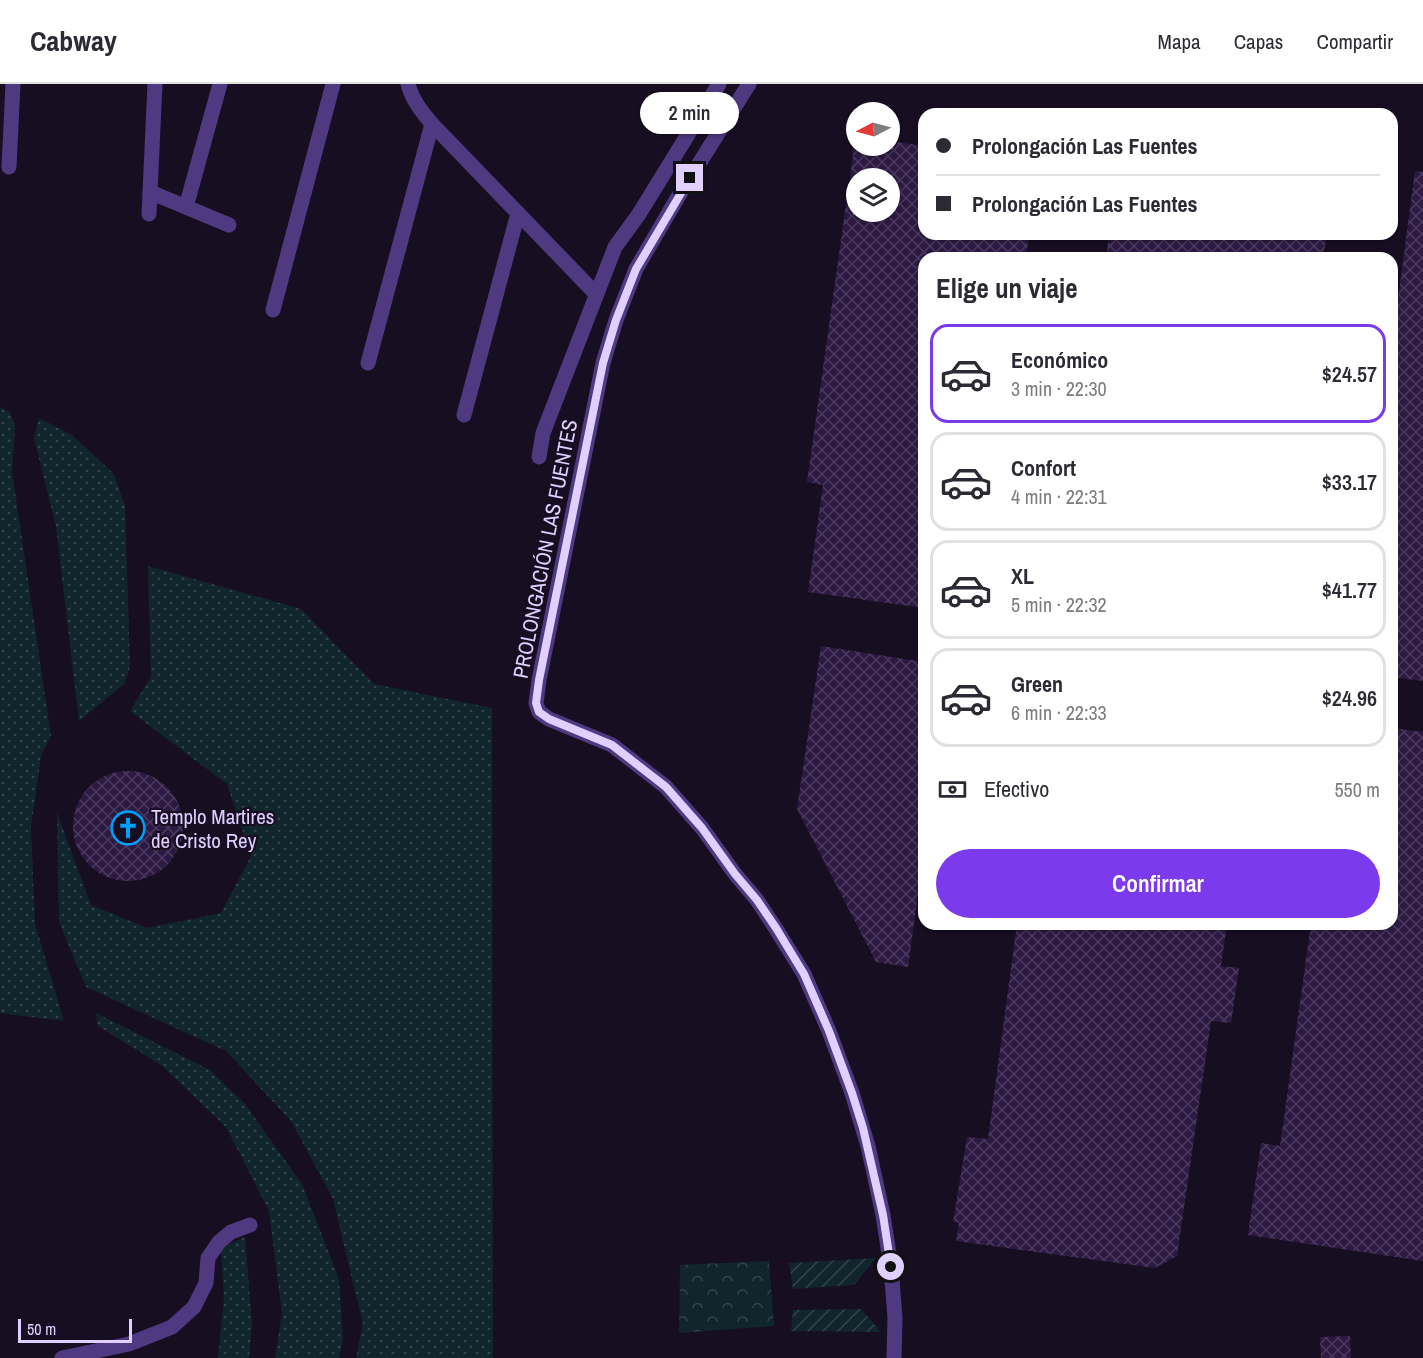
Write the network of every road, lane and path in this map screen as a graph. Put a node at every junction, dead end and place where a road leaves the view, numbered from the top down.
1 (14, 84) edge
2 (155, 84) edge
3 (220, 84) edge
4 (333, 84) edge
5 (408, 84) edge
6 (719, 84) edge
7 (749, 84) edge
8 (432, 124) junction
9 (9, 167) dead end
10 (150, 192) junction
11 (186, 207) junction
12 (518, 213) junction
13 (149, 214) dead end
14 (229, 225) dead end
15 (597, 294) junction
16 (273, 310) dead end
17 (368, 363) dead end
18 (464, 415) dead end
19 (539, 457) dead end
20 (250, 1225) dead end
21 (62, 1358) edge
22 (894, 1358) edge

1 - 9 street
2 - 10 street
3 - 11 street
4 - 16 street
5 - 8 street
6 - 15 street
7 - 22 street, PROLONGACIÓN LAS FUENTES
8 - 12 street
8 - 17 street
10 - 11 street
10 - 13 street
11 - 14 street
12 - 15 street
12 - 18 street
15 - 19 street
20 - 21 street

